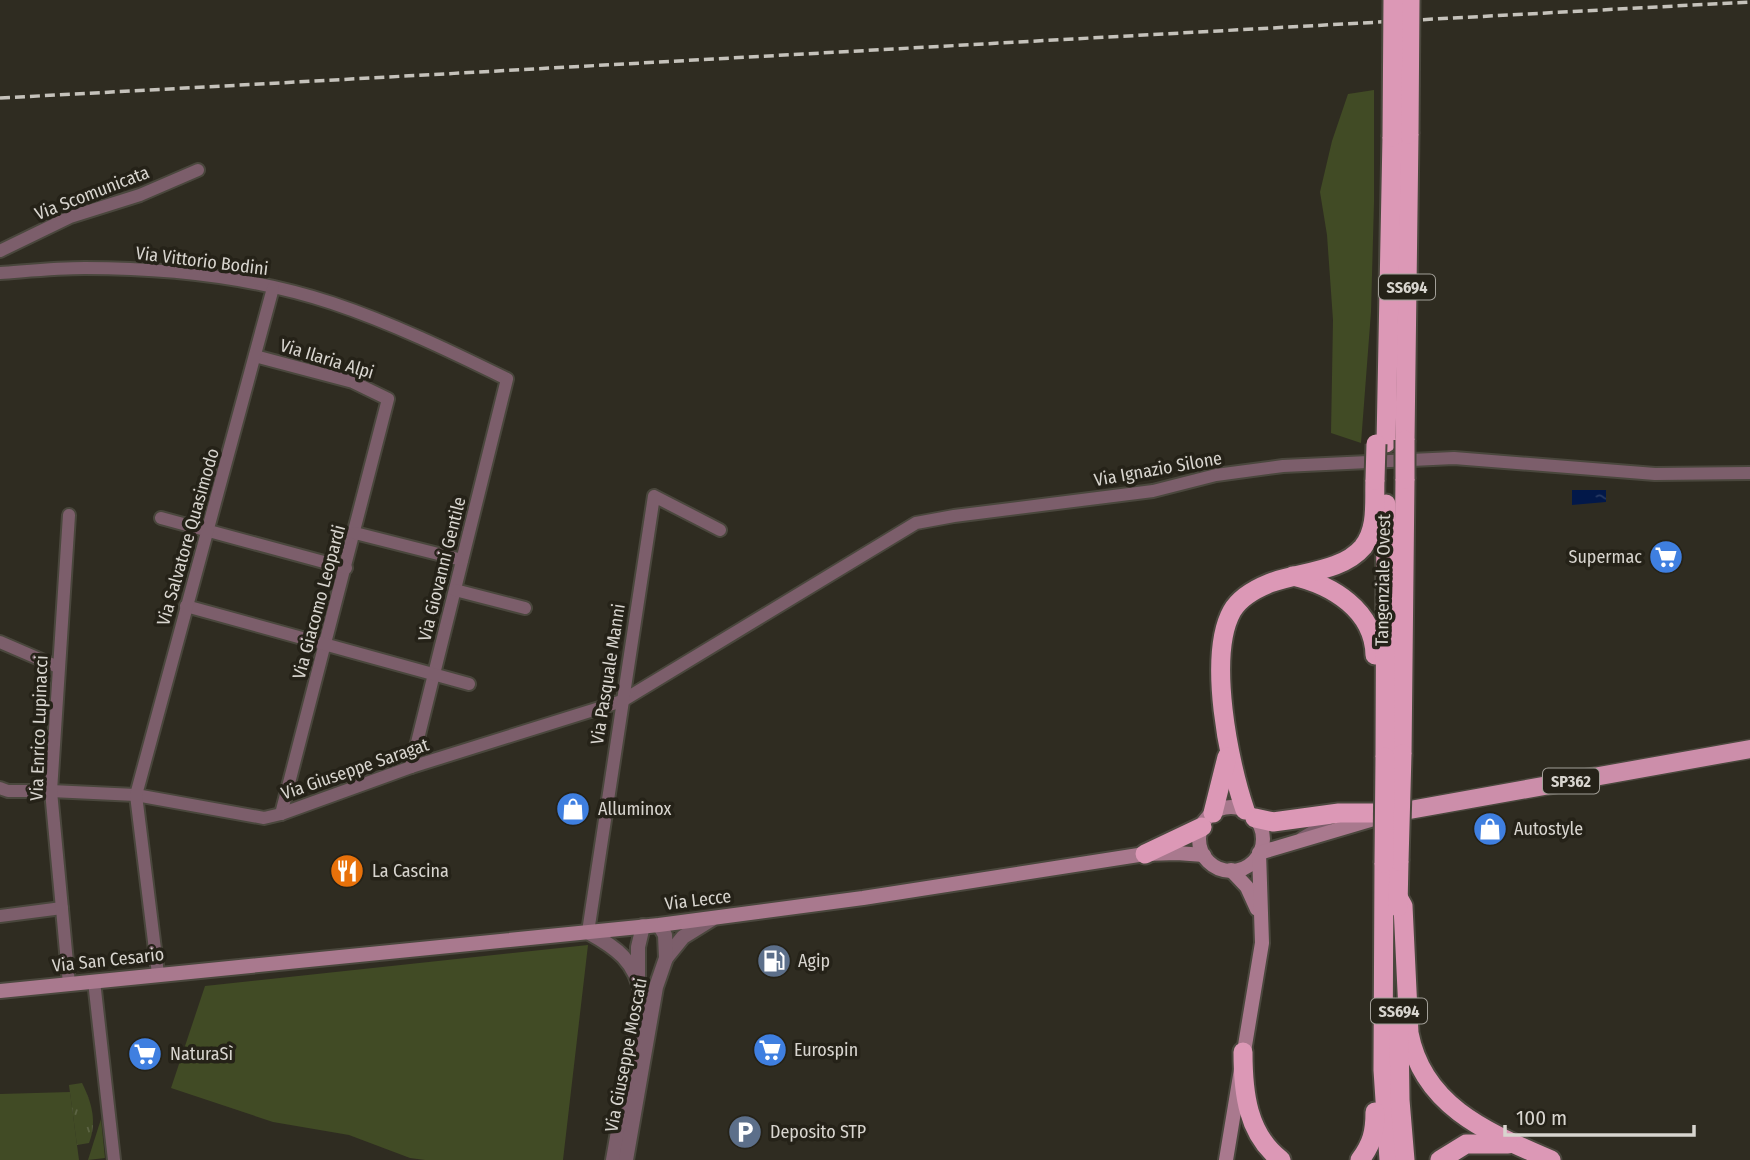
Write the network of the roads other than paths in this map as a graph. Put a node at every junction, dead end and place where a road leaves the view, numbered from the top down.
1 (1393, 0) edge
2 (1410, 0) edge
3 (1400, 135) junction
4 (198, 170) dead end
5 (0, 251) edge
6 (0, 273) edge
7 (273, 288) junction
8 (255, 356) junction
9 (507, 379) joint
10 (388, 399) joint
11 (1389, 442) junction
12 (1750, 473) edge
13 (1389, 479) junction
14 (69, 515) dead end
15 (161, 518) dead end
16 (720, 530) dead end
17 (207, 532) junction
18 (355, 533) junction
19 (462, 560) junction
20 (346, 568) junction
21 (1292, 576) junction
22 (455, 590) junction
23 (186, 606) junction
24 (525, 608) dead end
25 (0, 642) edge
26 (325, 646) junction
27 (58, 667) junction
28 (435, 673) junction
29 (469, 684) dead end
30 (622, 701) junction
31 (1228, 749) junction
32 (1750, 749) edge
33 (1390, 753) junction
34 (411, 767) junction
35 (0, 788) edge
36 (51, 791) junction
37 (136, 796) junction
38 (1393, 813) junction
39 (281, 814) junction
40 (1250, 814) junction
41 (1323, 815) junction
42 (1207, 820) junction
43 (1299, 841) junction
44 (1259, 853) junction
45 (1145, 854) junction
46 (1204, 855) junction
47 (1392, 862) junction
48 (1231, 870) junction
49 (1398, 897) junction
50 (62, 908) junction
51 (0, 916) edge
52 (716, 917) junction
53 (659, 925) junction
54 (643, 926) junction
55 (1382, 927) junction
56 (588, 932) junction
57 (1262, 943) junction
58 (666, 958) junction
59 (220, 967) joint
60 (158, 974) junction
61 (638, 978) junction
62 (94, 981) junction
63 (69, 984) junction
64 (0, 991) edge
65 (1242, 1052) junction
66 (1514, 1144) junction
67 (114, 1160) edge
68 (613, 1160) edge
69 (626, 1160) edge
70 (1226, 1160) edge
71 (1281, 1160) edge
72 (1360, 1160) edge
73 (1389, 1160) edge
74 (1405, 1160) edge
75 (1440, 1160) edge
76 (1551, 1160) edge

1 - 3 highway, Tangenziale Ovest / SS694, bridge
2 - 3 highway, Tangenziale Ovest / SS694, bridge
3 - 11 highway, Tangenziale Ovest / SS694
3 - 11 highway, Tangenziale Ovest / SS694
4 - 5 street, Via Scomunicata
6 - 7 street, Via Vittorio Bodini
7 - 8 street, Via Salvatore Quasimodo
7 - 9 street, Via Vittorio Bodini
8 - 10 street, Via Ilaria Alpi
8 - 17 street, Via Salvatore Quasimodo
9 - 19 street, Via Giovanni Gentile
10 - 18 street, Via Giacomo Leopardi
11 - 13 highway, bridge
11 - 13 highway, Tangenziale Ovest / SS694, bridge
12 - 30 street, Via Ignazio Silone
13 - 21 highway
13 - 33 highway, Tangenziale Ovest / SS694
14 - 27 street, Via Enrico Lupinacci
15 - 17 street
16 - 30 street, Via Pasquale Manni
17 - 20 street
17 - 23 street, Via Salvatore Quasimodo
18 - 19 street
18 - 20 street, Via Giacomo Leopardi
19 - 22 street, Via Giovanni Gentile
20 - 26 street, Via Giacomo Leopardi
21 - 31 highway
21 - 33 highway
22 - 24 street
22 - 28 street, Via Giovanni Gentile
23 - 26 street
23 - 37 street, Via Salvatore Quasimodo
25 - 27 street
26 - 28 street
26 - 39 street, Via Giacomo Leopardi
27 - 36 street, Via Enrico Lupinacci
28 - 29 street
28 - 34 street, Via Giovanni Gentile
30 - 34 street, Via Giuseppe Saragat
30 - 56 street, Via Pasquale Manni
31 - 40 highway
31 - 42 highway
32 - 38 main road, SP362
33 - 47 highway, Tangenziale Ovest / SS694, bridge
34 - 39 street, Via Giuseppe Saragat
35 - 36 street, Via Giuseppe Saragat
36 - 37 street, Via Giuseppe Saragat
36 - 50 street, Via Enrico Lupinacci
37 - 39 street, Via Giuseppe Saragat
37 - 60 street
38 - 41 highway
38 - 43 main road
40 - 41 highway
40 - 42 main road
40 - 44 main road
41 - 43 street
42 - 45 highway
42 - 46 main road
43 - 44 main road
44 - 48 main road
44 - 57 main road
45 - 46 main road, Via Lecce
45 - 52 main road, Via Lecce
46 - 48 main road
47 - 49 highway, Tangenziale Ovest / SS694
47 - 55 highway, Tangenziale Ovest / SS694
48 - 57 main road
49 - 66 highway
49 - 74 highway, Tangenziale Ovest / SS694
50 - 51 street
50 - 63 street, Via Enrico Lupinacci
52 - 53 main road, Via Lecce
52 - 58 street, Via Giuseppe Moscati
53 - 54 main road, Via Lecce
53 - 58 street, Via Giuseppe Moscati
54 - 56 main road, Via Lecce
54 - 61 street, Via Giuseppe Moscati
55 - 72 highway
55 - 73 highway, Tangenziale Ovest / SS694
56 - 59 main road, Via Lecce
56 - 61 street, Via Giuseppe Moscati
57 - 65 main road
58 - 69 street, Via Giuseppe Moscati
59 - 60 main road, Via San Cesario
60 - 62 main road, Via San Cesario
61 - 68 street, Via Giuseppe Moscati
62 - 63 main road, Via San Cesario
62 - 67 street
63 - 64 main road, Via San Cesario
65 - 70 main road
65 - 71 highway
66 - 75 highway
66 - 76 highway

